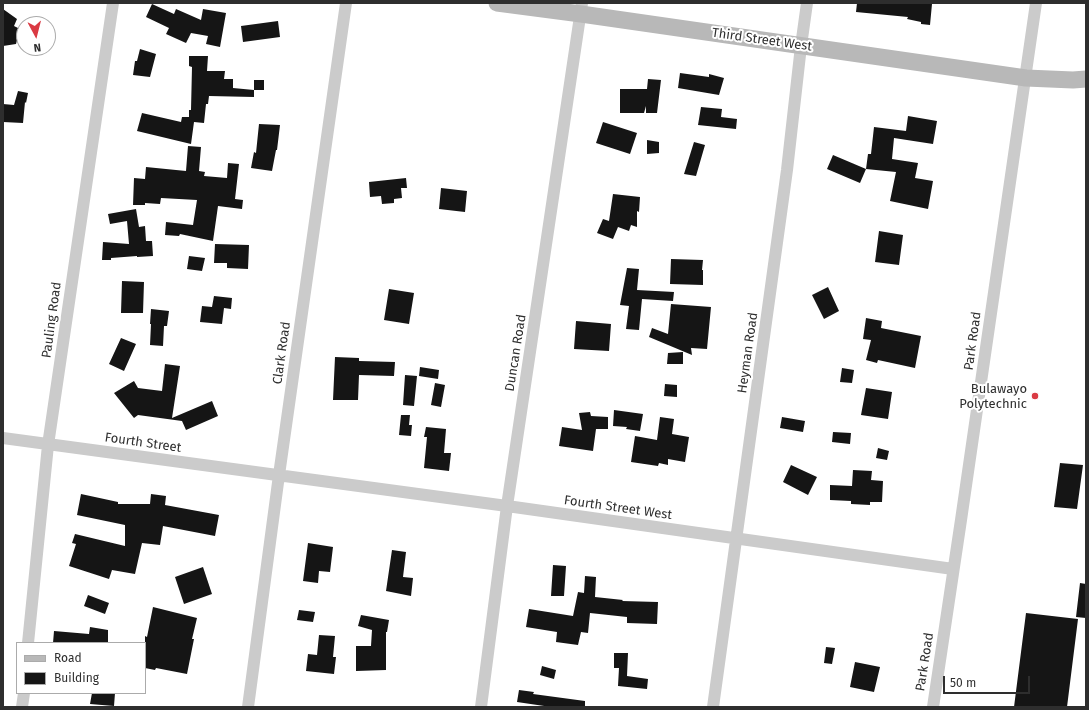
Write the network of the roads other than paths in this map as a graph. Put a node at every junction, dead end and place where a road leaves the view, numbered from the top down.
1 (113, 3) edge
2 (346, 3) edge
3 (497, 3) edge
4 (808, 3) edge
5 (1036, 3) edge
6 (581, 8) edge
7 (801, 46) junction
8 (1026, 78) junction
9 (1086, 79) edge
10 (3, 438) edge
11 (48, 445) junction
12 (279, 475) junction
13 (507, 506) junction
14 (737, 538) junction
15 (953, 569) junction
16 (28, 642) edge
17 (24, 694) edge
18 (22, 707) edge
19 (248, 707) edge
20 (481, 707) edge
21 (713, 707) edge
22 (933, 707) edge

1 - 11 street, Pauling Road
2 - 12 street, Clark Road
3 - 6 main road, Third Street West
4 - 7 street, Heyman Road
5 - 8 street, Park Road
6 - 7 main road, Third Street West
6 - 13 street, Duncan Road
7 - 8 main road, Third Street West
7 - 14 street, Heyman Road
8 - 9 main road, Third Street West
8 - 15 street, Park Road
10 - 11 street, Fourth Street
11 - 12 street, Fourth Street
11 - 16 street, Pauling Road
12 - 13 street, Fourth Street West
12 - 19 street, Clark Road
13 - 14 street, Fourth Street West
13 - 20 street, Duncan Road
14 - 15 street, Fourth Street West
14 - 21 street, Heyman Road
15 - 22 street, Park Road
17 - 18 street

